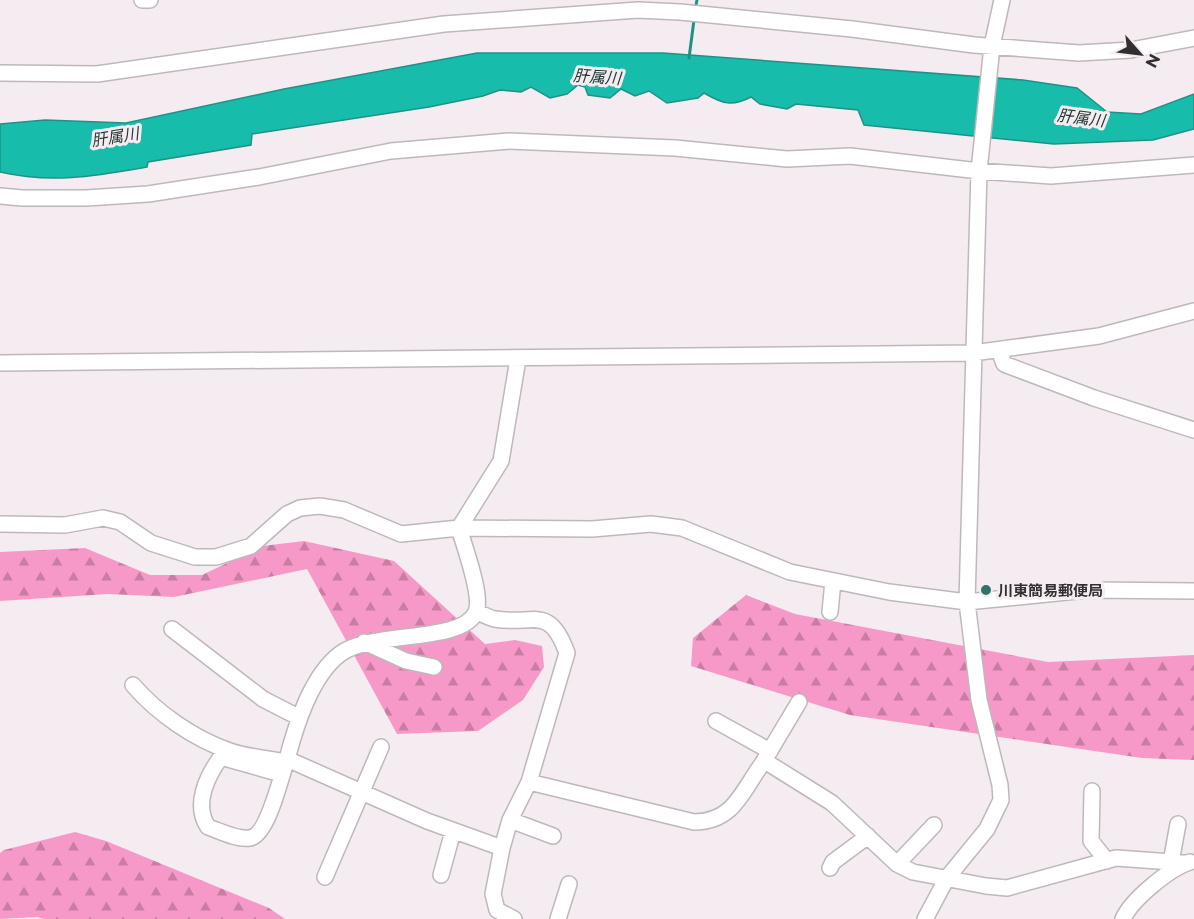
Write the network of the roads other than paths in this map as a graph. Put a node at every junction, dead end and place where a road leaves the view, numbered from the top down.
1 (142, 0) edge
2 (150, 0) edge
3 (1002, 0) edge
4 (1194, 38) edge
5 (992, 48) junction
6 (0, 73) edge
7 (1194, 165) edge
8 (979, 171) junction
9 (0, 196) edge
10 (1194, 310) edge
11 (999, 350) junction
12 (973, 353) junction
13 (518, 359) junction
14 (0, 363) edge
15 (1194, 430) edge
16 (0, 524) edge
17 (459, 528) junction
18 (833, 581) junction
19 (1194, 591) edge
20 (967, 602) junction
21 (477, 612) junction
22 (831, 612) dead end
23 (172, 629) dead end
24 (364, 642) junction
25 (435, 667) dead end
26 (134, 685) dead end
27 (799, 702) dead end
28 (298, 717) junction
29 (716, 721) dead end
30 (182, 736) dead end
31 (381, 747) dead end
32 (221, 757) junction
33 (766, 757) junction
34 (284, 765) junction
35 (529, 782) junction
36 (1092, 791) dead end
37 (364, 793) junction
38 (510, 820) junction
39 (1178, 824) dead end
40 (934, 825) dead end
41 (453, 831) junction
42 (553, 836) dead end
43 (868, 836) junction
44 (502, 848) junction
45 (1107, 861) junction
46 (1184, 862) edge
47 (897, 864) junction
48 (830, 868) dead end
49 (441, 875) dead end
50 (325, 877) dead end
51 (947, 878) junction
52 (569, 884) dead end
53 (514, 919) edge
54 (558, 919) edge
55 (925, 919) edge
56 (1123, 919) edge

1 - 2 street
3 - 5 street
4 - 5 street
5 - 6 street
5 - 8 street
7 - 8 street
8 - 9 street
8 - 12 street
10 - 11 street
11 - 12 street
11 - 15 street
12 - 13 street
12 - 20 street
13 - 14 street
13 - 17 street
16 - 17 street
17 - 18 street
17 - 21 street
18 - 20 street
18 - 22 street
19 - 20 street
20 - 51 street
21 - 24 street
21 - 35 street
23 - 28 street
24 - 25 street
24 - 28 street
26 - 34 street
27 - 33 street
28 - 34 street
29 - 33 street
30 - 32 street
31 - 37 street
32 - 34 street
32 - 34 street
33 - 35 street
33 - 43 street
34 - 37 street
35 - 38 street
36 - 45 street
37 - 41 street
37 - 50 street
38 - 42 street
38 - 44 street
39 - 46 street
40 - 47 street
41 - 44 street
41 - 49 street
43 - 47 street
43 - 48 street
44 - 53 street
45 - 46 street
45 - 51 street
46 - 56 street
47 - 51 street
51 - 55 street
52 - 54 street

